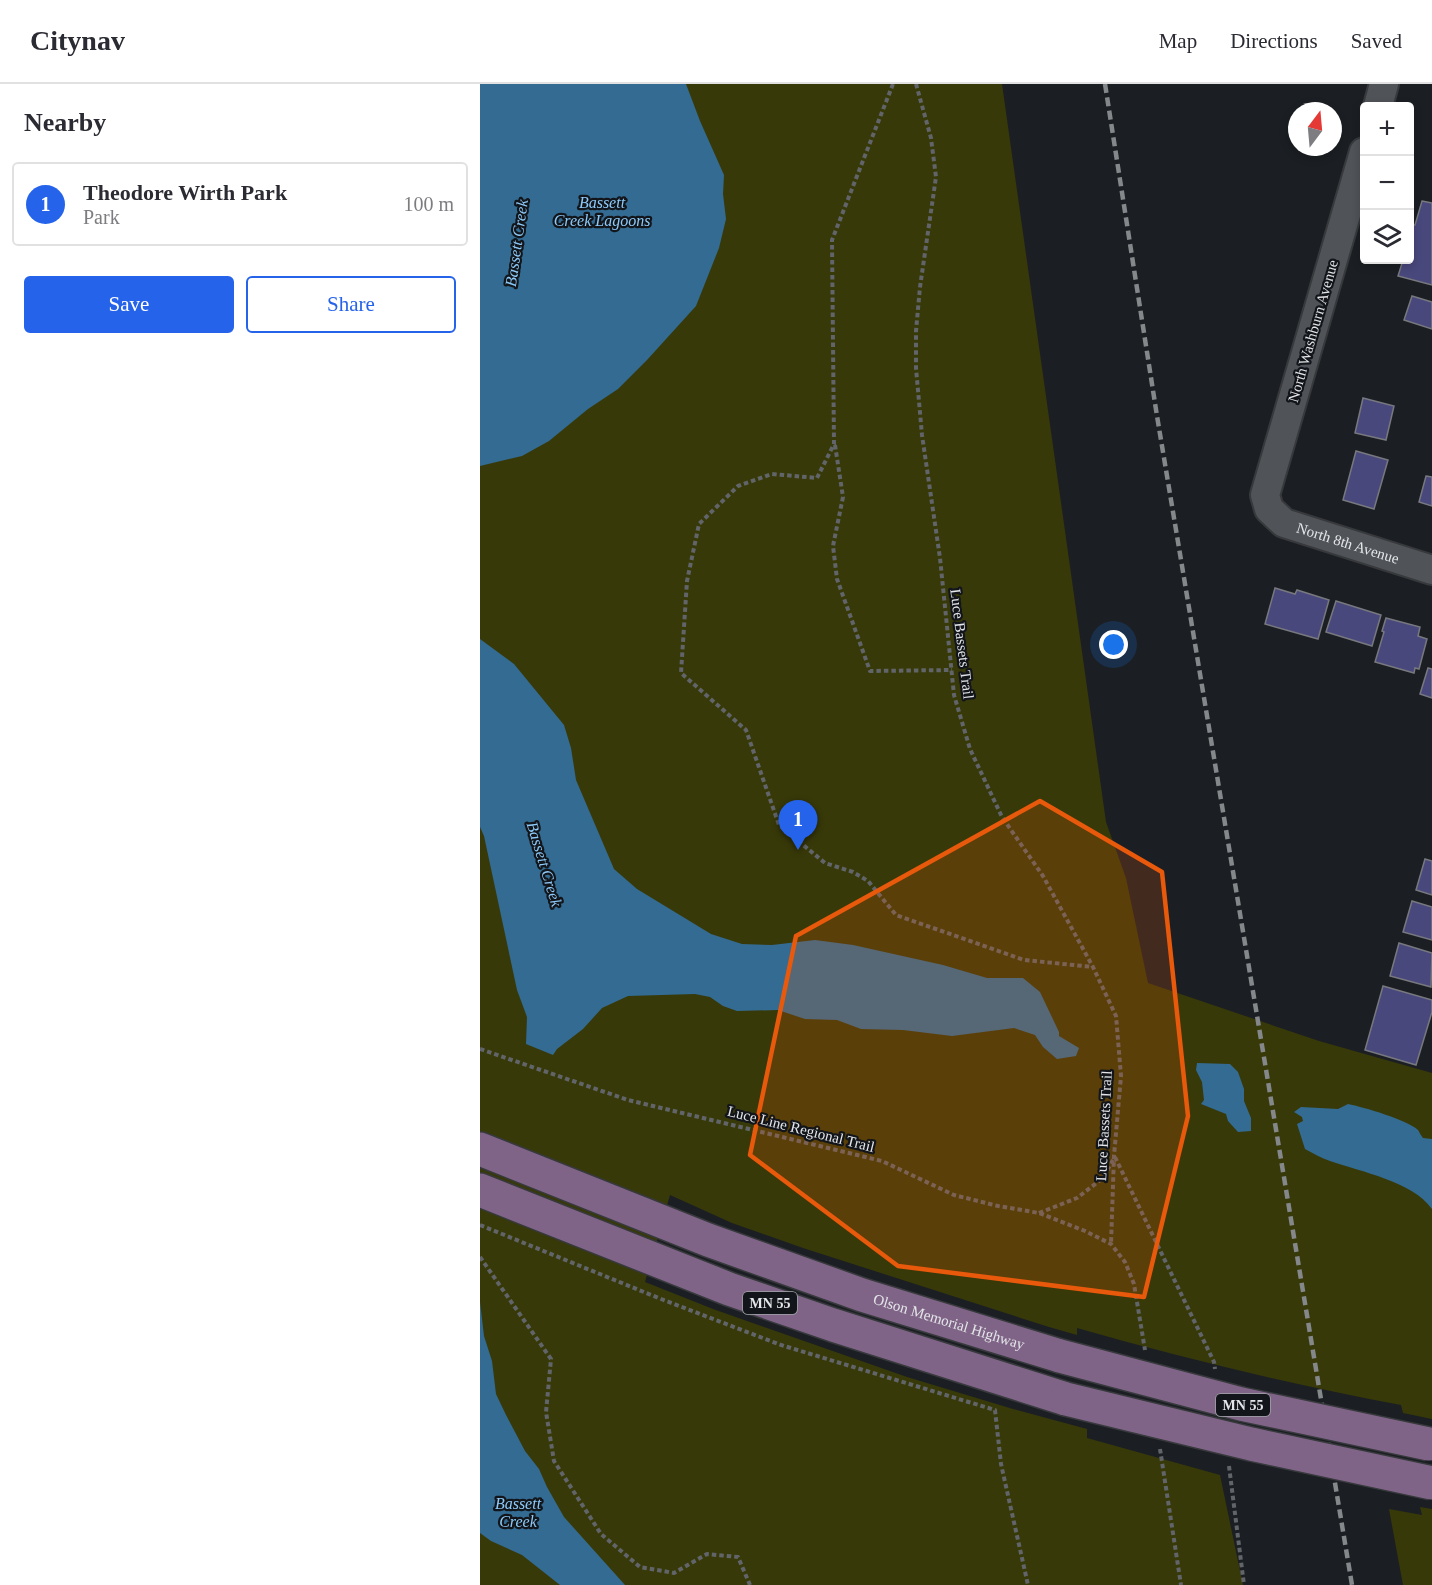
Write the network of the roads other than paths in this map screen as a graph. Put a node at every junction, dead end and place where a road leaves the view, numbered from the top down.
1 (1384, 84) edge
2 (1379, 102) edge
3 (1364, 156) edge
4 (1269, 509) joint
5 (1432, 570) edge
6 (480, 1149) edge
7 (480, 1190) edge
8 (1431, 1445) edge
9 (1432, 1483) edge

1 - 2 street
3 - 4 street, North Washburn Avenue
4 - 5 street, North 8th Avenue
6 - 8 main road, Olson Memorial Highway / MN 55, bridge
7 - 9 main road, MN 55, bridge

